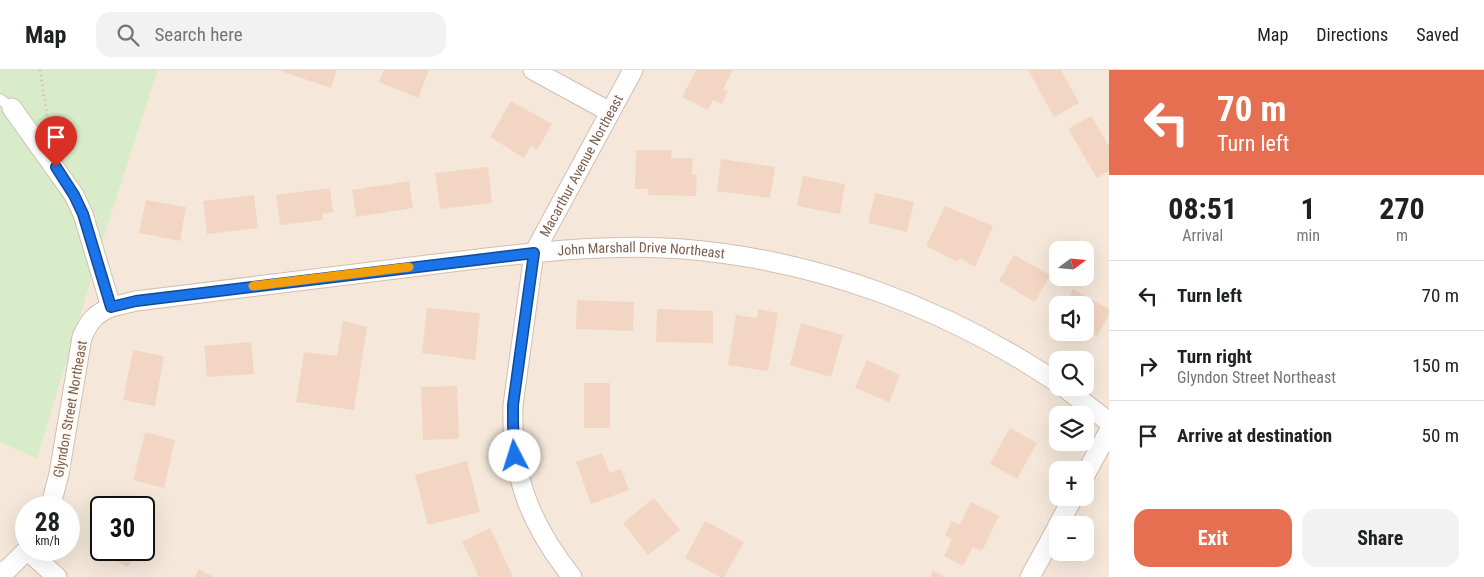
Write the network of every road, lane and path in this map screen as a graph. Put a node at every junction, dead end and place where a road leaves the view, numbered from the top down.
1 (40, 70) edge
2 (532, 70) edge
3 (633, 70) edge
4 (6, 103) edge
5 (610, 112) junction
6 (47, 124) dead end
7 (534, 253) junction
8 (111, 307) junction
9 (1049, 377) edge
10 (1075, 396) edge
11 (1109, 422) edge
12 (1109, 431) edge
13 (1093, 461) edge
14 (53, 496) edge
15 (1049, 542) edge
16 (17, 561) edge
17 (39, 561) edge
18 (0, 574) edge
19 (57, 577) edge
20 (572, 577) edge
21 (1030, 577) edge

1 - 6 path
2 - 5 street
3 - 5 street, Macarthur Avenue Northeast
4 - 8 street
5 - 7 street, Macarthur Avenue Northeast
7 - 8 street, John Marshall Drive Northeast
7 - 9 street, John Marshall Drive Northeast
7 - 20 street, Macarthur Avenue Northeast
8 - 14 street, Glyndon Street Northeast
10 - 11 street
12 - 13 street
15 - 21 street
16 - 18 street
17 - 19 street

